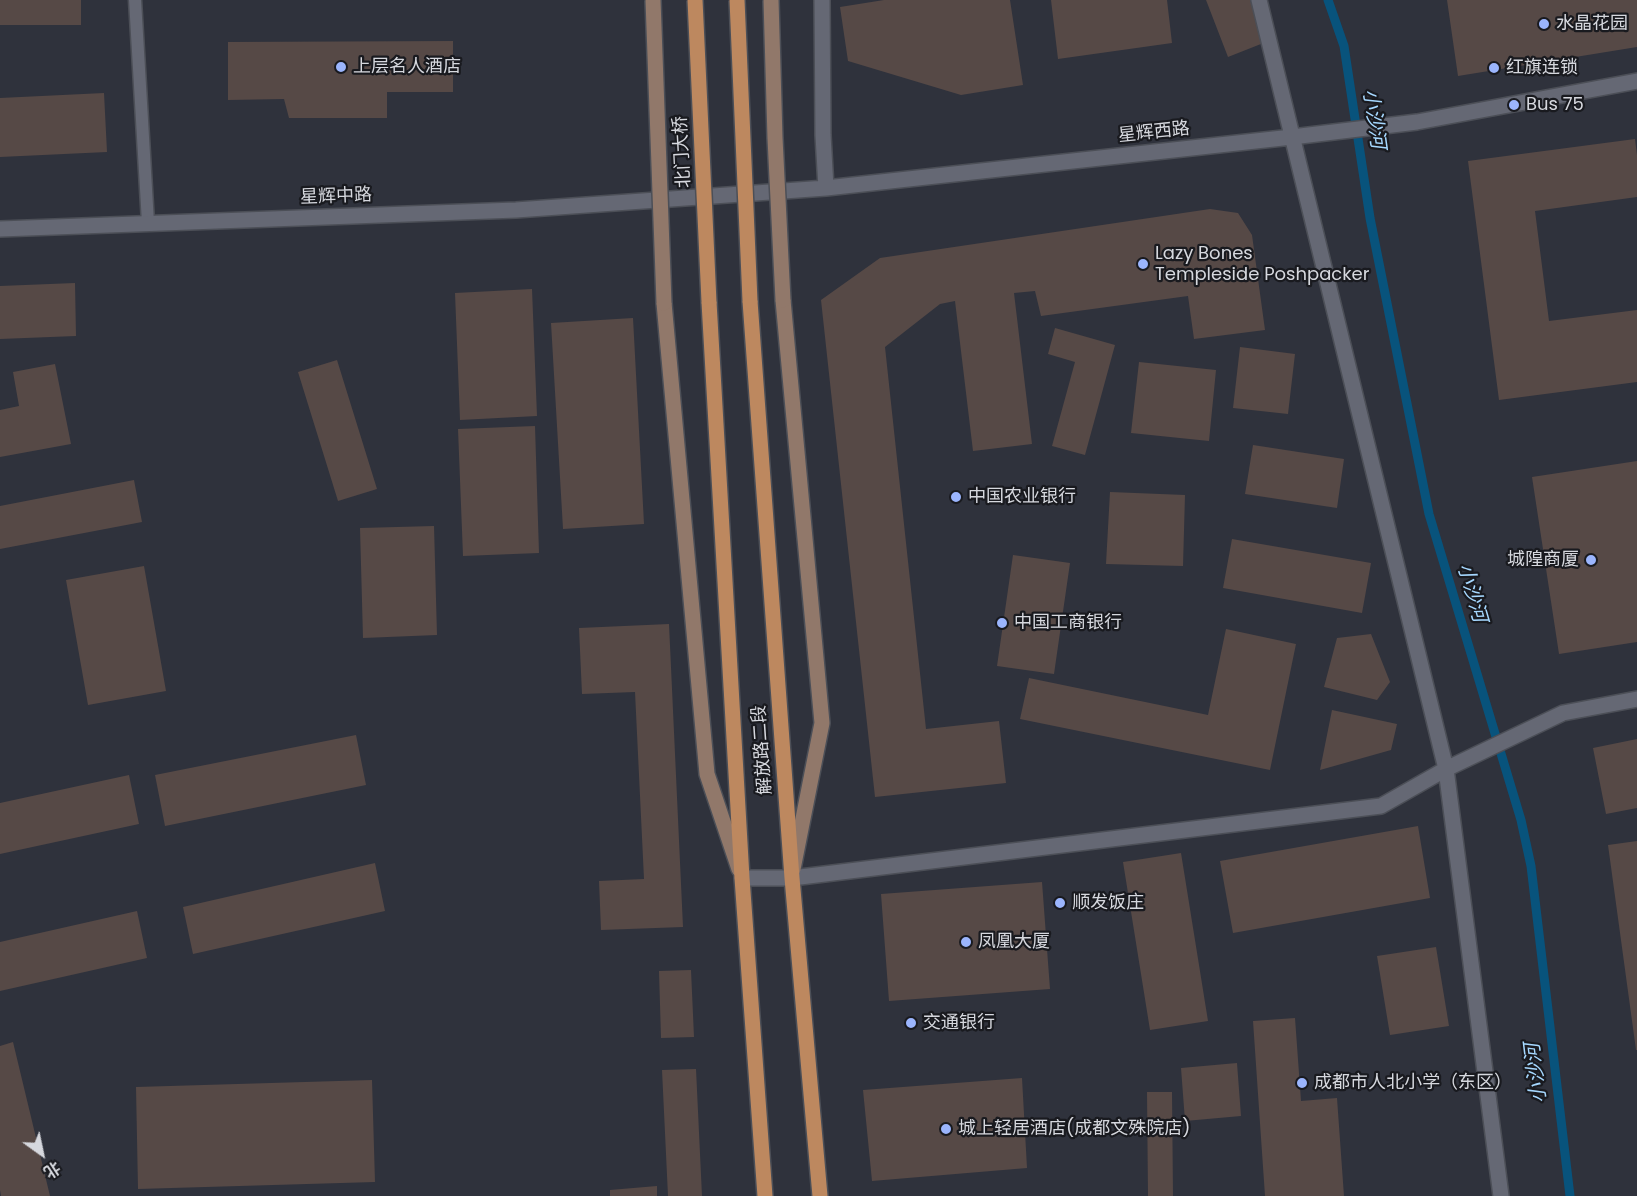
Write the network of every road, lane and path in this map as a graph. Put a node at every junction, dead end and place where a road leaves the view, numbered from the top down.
1 (135, 0) edge
2 (653, 0) edge
3 (695, 0) edge
4 (737, 0) edge
5 (771, 0) edge
6 (822, 0) edge
7 (1259, 0) edge
8 (1637, 81) edge
9 (1292, 137) junction
10 (826, 188) junction
11 (672, 199) joint
12 (148, 223) junction
13 (0, 229) edge
14 (709, 302) joint
15 (1637, 699) edge
16 (1446, 769) junction
17 (742, 878) junction
18 (792, 878) junction
19 (765, 1196) edge
20 (820, 1196) edge
21 (1500, 1196) edge

1 - 12 lane
2 - 17 street, bridge
3 - 14 main road, 北门大桥, bridge
4 - 18 main road, 解放路二段, bridge
5 - 18 street, bridge
6 - 10 street
7 - 9 street
8 - 9 street, 星辉西路
9 - 10 street, 星辉西路
9 - 16 street
10 - 11 street, 星辉西路
11 - 12 street, 星辉中路
12 - 13 street, 星辉中路
14 - 17 main road, 解放路二段
15 - 16 street
16 - 18 street
16 - 21 street
17 - 18 street
17 - 19 main road, 解放路二段
18 - 20 main road, 解放路二段

